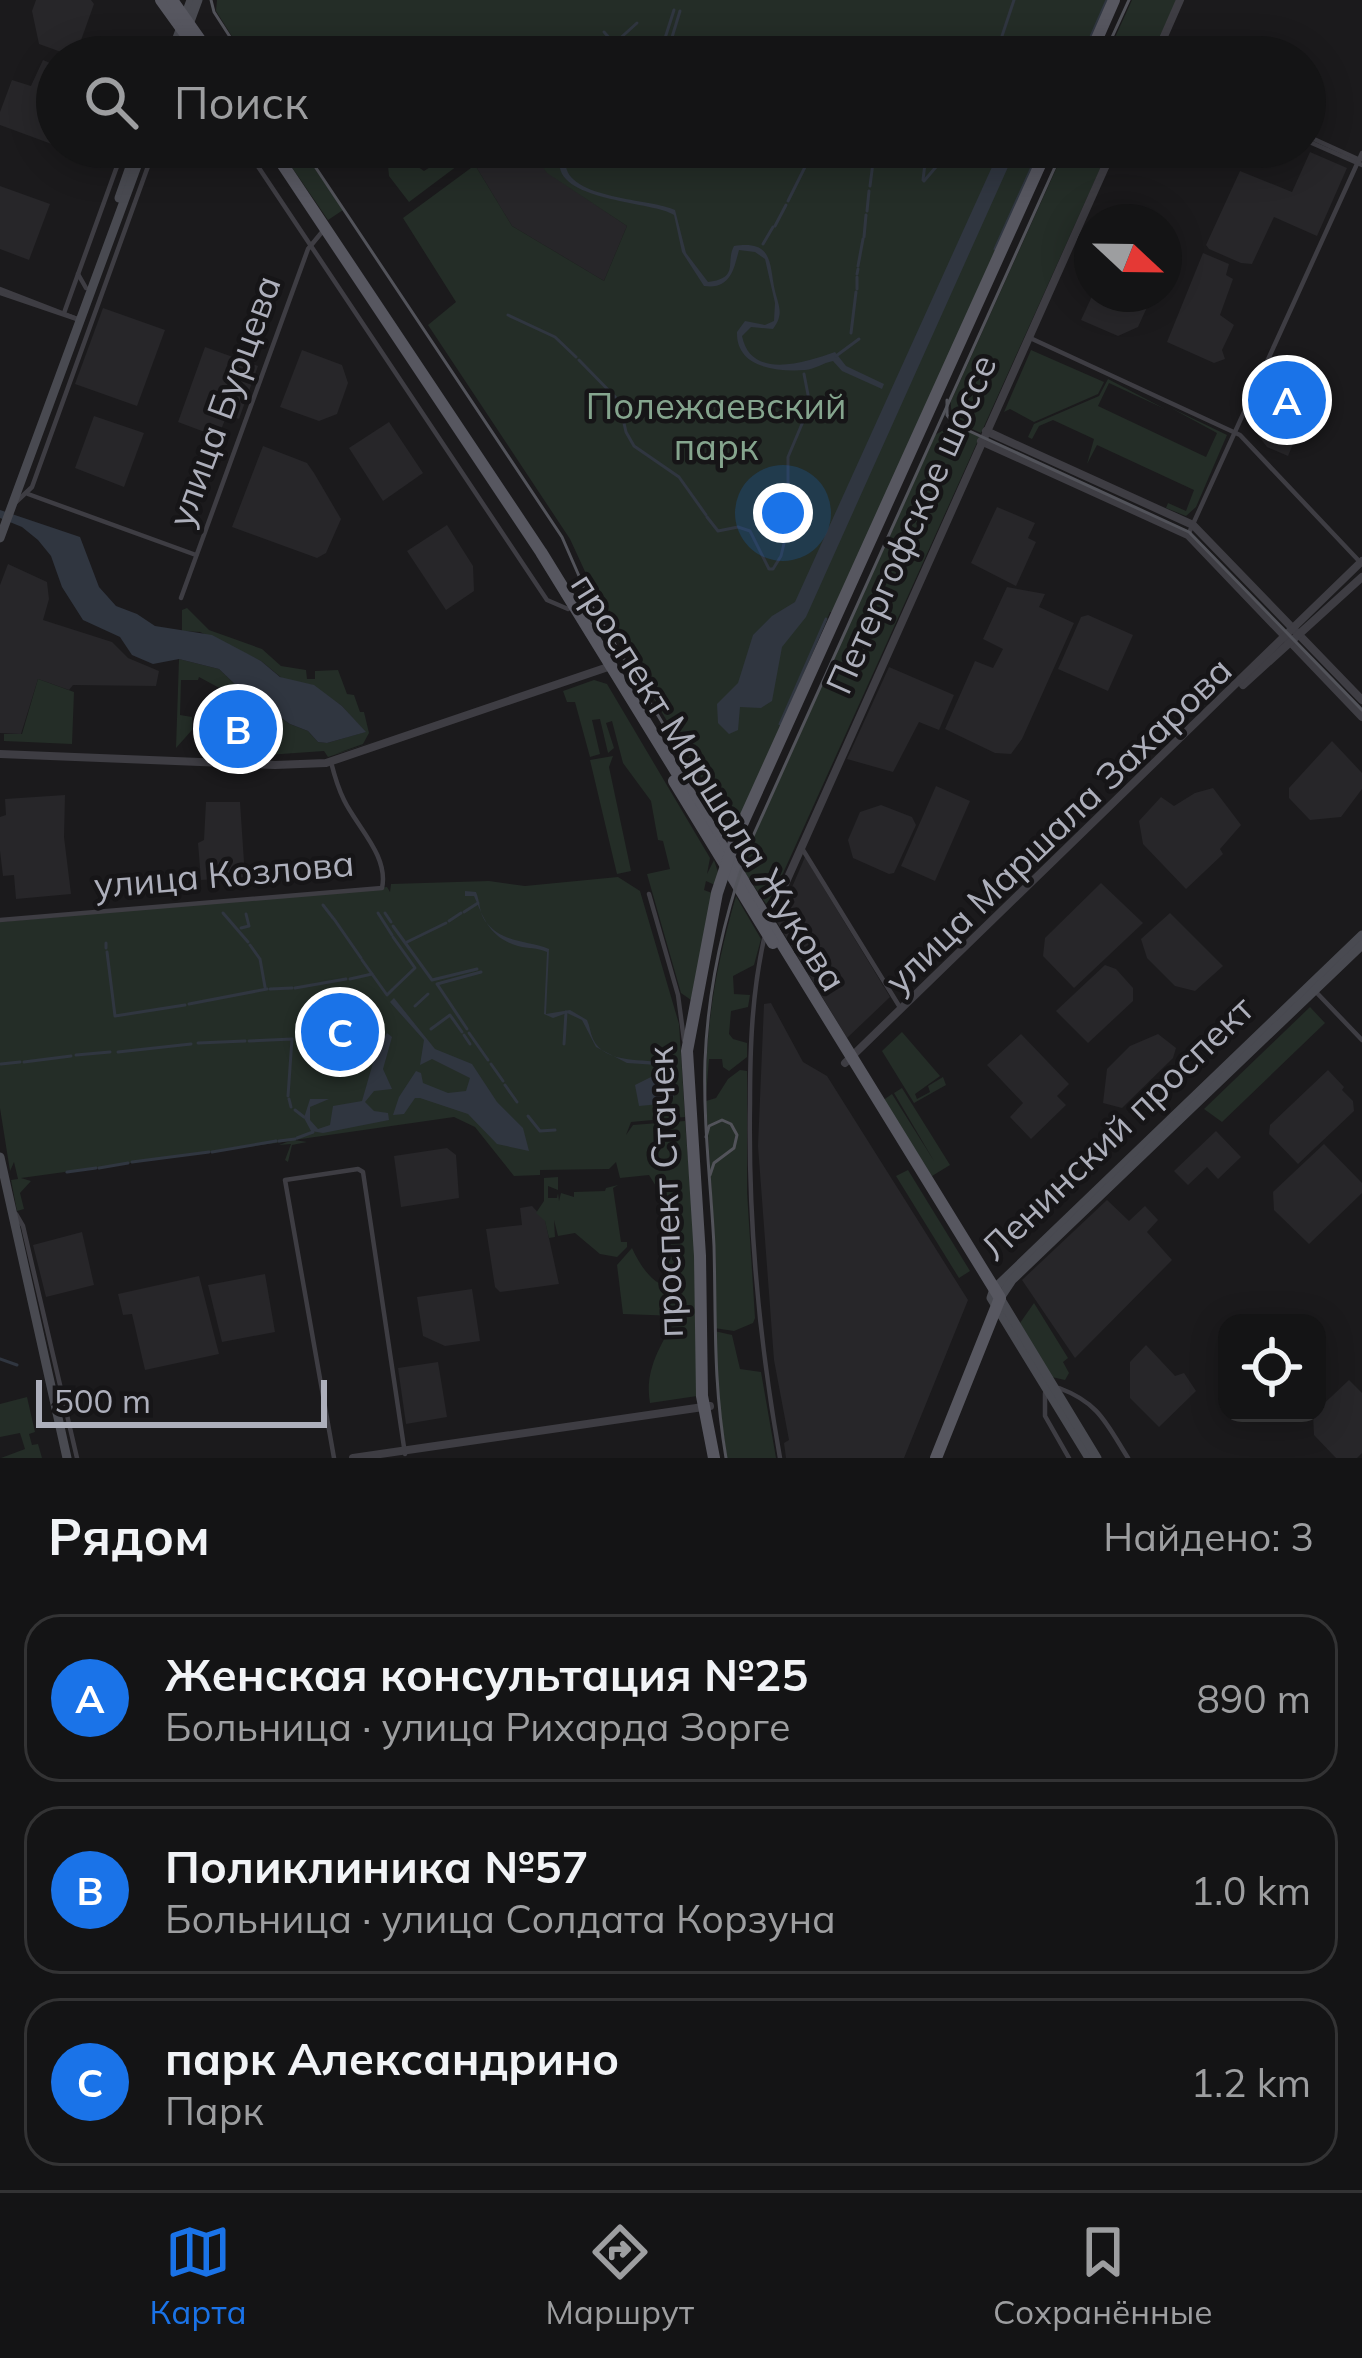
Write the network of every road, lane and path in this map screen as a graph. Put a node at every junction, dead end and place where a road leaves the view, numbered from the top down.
1 (161, 0) edge
2 (172, 0) edge
3 (194, 0) edge
4 (1116, 0) edge
5 (1180, 0) edge
6 (185, 25) junction
7 (181, 36) edge
8 (191, 36) edge
9 (194, 36) edge
10 (1100, 36) edge
11 (1164, 36) edge
12 (1326, 146) edge
13 (1360, 160) edge
14 (116, 168) edge
15 (133, 168) edge
16 (136, 168) edge
17 (144, 168) edge
18 (147, 168) edge
19 (259, 168) edge
20 (281, 168) edge
21 (1041, 168) edge
22 (1104, 168) edge
23 (135, 173) junction
24 (324, 231) junction
25 (310, 244) junction
26 (78, 274) junction
27 (86, 288) junction
28 (0, 291) edge
29 (73, 317) junction
30 (1028, 337) junction
31 (1236, 432) junction
32 (984, 436) junction
33 (28, 494) junction
34 (10, 507) junction
35 (2, 523) edge
36 (1193, 525) junction
37 (1187, 535) junction
38 (0, 538) edge
39 (196, 555) junction
40 (1362, 562) edge
41 (1362, 577) edge
42 (181, 598) dead end
43 (568, 609) junction
44 (1296, 631) junction
45 (1288, 640) junction
46 (607, 667) junction
47 (1362, 700) edge
48 (1362, 717) edge
49 (0, 752) edge
50 (330, 760) junction
51 (798, 848) junction
52 (728, 864) junction
53 (649, 894) dead end
54 (0, 920) edge
55 (767, 927) junction
56 (1362, 935) edge
57 (1362, 945) edge
58 (1312, 987) junction
59 (678, 995) junction
60 (695, 998) junction
61 (902, 1009) junction
62 (1362, 1040) edge
63 (687, 1051) junction
64 (849, 1059) junction
65 (0, 1157) edge
66 (0, 1186) edge
67 (10, 1211) junction
68 (995, 1298) junction
69 (1049, 1386) junction
70 (706, 1406) junction
71 (405, 1452) junction
72 (64, 1458) edge
73 (77, 1458) edge
74 (334, 1458) edge
75 (353, 1458) edge
76 (382, 1458) edge
77 (716, 1458) edge
78 (780, 1458) edge
79 (931, 1458) edge
80 (1069, 1458) edge
81 (1093, 1458) edge
82 (1128, 1458) edge

1 - 6 main road
2 - 6 main road
3 - 6 main road
4 - 10 main road
5 - 11 street
6 - 7 main road
6 - 8 main road
6 - 9 main road
12 - 13 street
13 - 31 street
14 - 26 street
15 - 27 main road
16 - 23 main road
17 - 23 street
18 - 33 street
19 - 25 street
20 - 24 main road, проспект Маршала Жукова
21 - 52 main road, Петергофское шоссе
22 - 30 street, Петергофское шоссе
23 - 29 main road
24 - 25 street, улица Бурцева
24 - 43 main road, проспект Маршала Жукова
24 - 46 main road, проспект Маршала Жукова
25 - 39 street, улица Бурцева
25 - 43 street
26 - 27 street
26 - 29 street
27 - 29 main road
28 - 29 street
28 - 29 street
29 - 34 main road
30 - 31 street
30 - 32 street, Петергофское шоссе
31 - 36 street
31 - 40 street
32 - 36 street
32 - 37 street
32 - 51 street, Петергофское шоссе
33 - 34 street
33 - 39 street
34 - 35 main road
35 - 38 main road
36 - 37 street
36 - 44 street
37 - 45 street
39 - 42 street, улица Бурцева
40 - 44 street, улица Маршала Захарова
41 - 44 street, улица Маршала Захарова
43 - 46 main road, проспект Маршала Жукова
44 - 45 street, улица Маршала Захарова
44 - 47 street
45 - 48 street
45 - 61 street, улица Маршала Захарова
46 - 50 street
46 - 52 main road, проспект Маршала Жукова
49 - 50 street
50 - 54 street, улица Козлова
51 - 55 street, Петергофское шоссе
51 - 61 street, проспект Маршала Жукова
52 - 55 main road, проспект Маршала Жукова
52 - 60 main road, проспект Стачек
52 - 70 main road, проспект Стачек
53 - 59 street
55 - 64 main road, проспект Маршала Жукова
55 - 78 street
56 - 58 main road, Ленинский проспект
57 - 58 main road, Ленинский проспект
58 - 62 street
58 - 68 main road, Ленинский проспект
59 - 60 street
59 - 63 street
60 - 63 main road, проспект Стачек
61 - 64 street, улица Маршала Захарова
63 - 70 main road, проспект Стачек
64 - 68 main road, проспект Маршала Жукова
65 - 67 main road
66 - 72 main road
67 - 72 main road
67 - 73 street
68 - 69 main road, проспект Маршала Жукова
68 - 79 main road, Ленинский проспект
69 - 80 street
69 - 81 main road, проспект Маршала Жукова
69 - 82 street
70 - 71 street
70 - 77 main road, проспект Стачек
71 - 74 street
71 - 75 street
71 - 76 street

